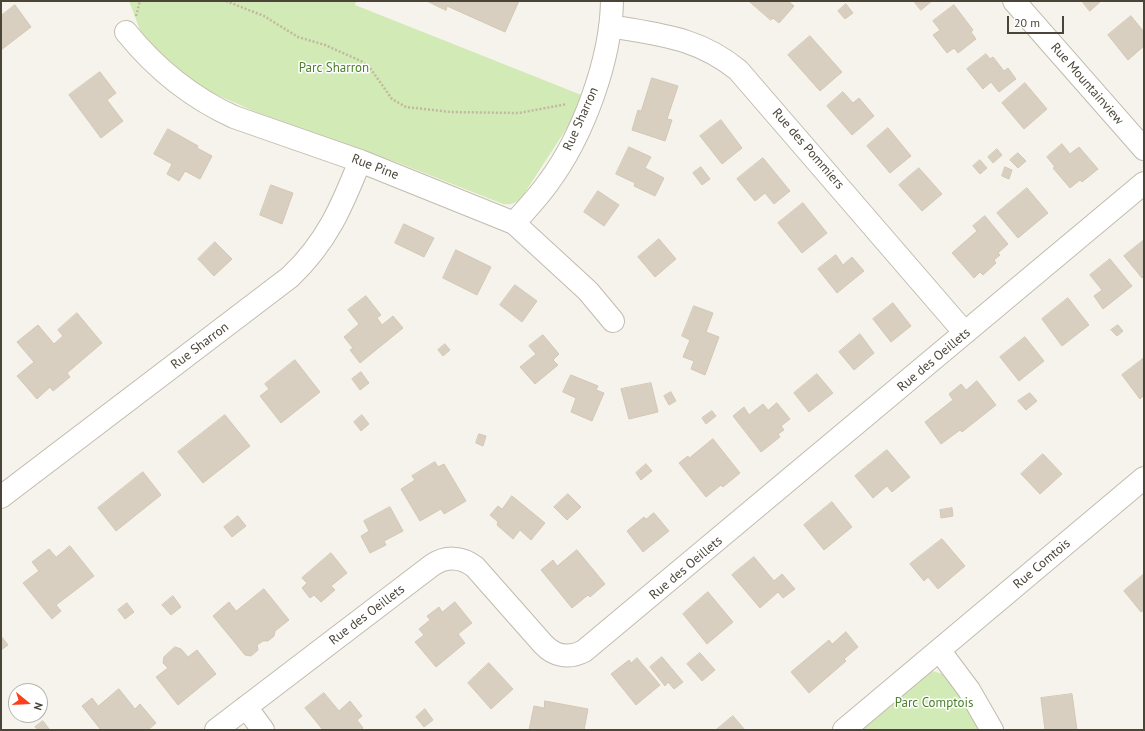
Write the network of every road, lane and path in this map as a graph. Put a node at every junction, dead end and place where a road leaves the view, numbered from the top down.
1 (226, 1) edge
2 (612, 1) edge
3 (1014, 1) edge
4 (610, 26) junction
5 (126, 32) dead end
6 (573, 104) dead end
7 (1144, 149) edge
8 (360, 161) junction
9 (1144, 183) edge
10 (514, 223) junction
11 (613, 321) dead end
12 (965, 334) junction
13 (1144, 478) edge
14 (1, 497) edge
15 (939, 650) junction
16 (246, 707) junction
17 (216, 730) edge
18 (263, 730) edge
19 (844, 730) edge
20 (992, 730) edge

1 - 6 path
2 - 4 street, Rue Sharron
3 - 7 street, Rue Mountainview
4 - 10 street, Rue Sharron
4 - 12 street, Rue des Pommiers
5 - 8 street, Rue Pine
8 - 10 street, Rue Pine
8 - 14 street, Rue Sharron
9 - 12 street, Rue des Oeillets
10 - 11 street, Rue Pine
12 - 16 street, Rue des Oeillets
13 - 15 street, Rue Comtois
15 - 19 street, Rue Comtois
15 - 20 street
16 - 17 street, Rue des Oeillets
16 - 18 street

